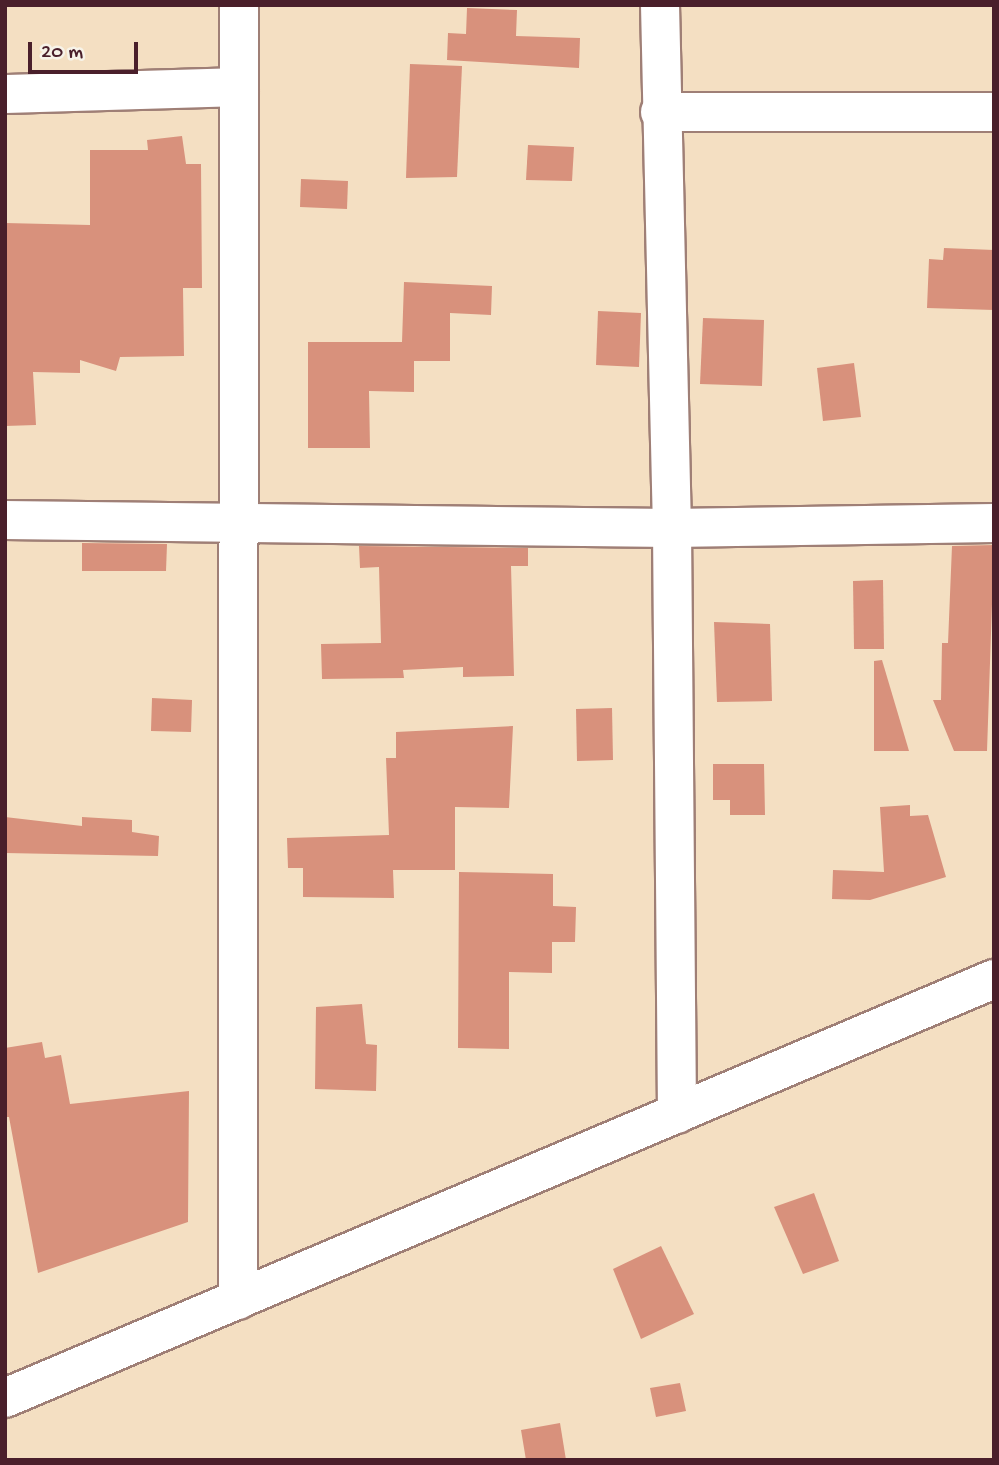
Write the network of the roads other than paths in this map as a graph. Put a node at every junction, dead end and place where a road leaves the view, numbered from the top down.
1 (239, 5) edge
2 (660, 5) edge
3 (239, 87) junction
4 (5, 94) edge
5 (660, 112) junction
6 (994, 112) edge
7 (5, 520) edge
8 (242, 522) junction
9 (994, 523) edge
10 (672, 528) junction
11 (994, 979) edge
12 (677, 1114) junction
13 (238, 1300) junction
14 (5, 1398) edge

1 - 3 street
2 - 5 street
3 - 4 street
3 - 8 street
5 - 6 street
5 - 10 street
7 - 8 street
8 - 10 street
8 - 13 street
9 - 10 street
10 - 12 street
11 - 12 street
12 - 13 street
13 - 14 street

